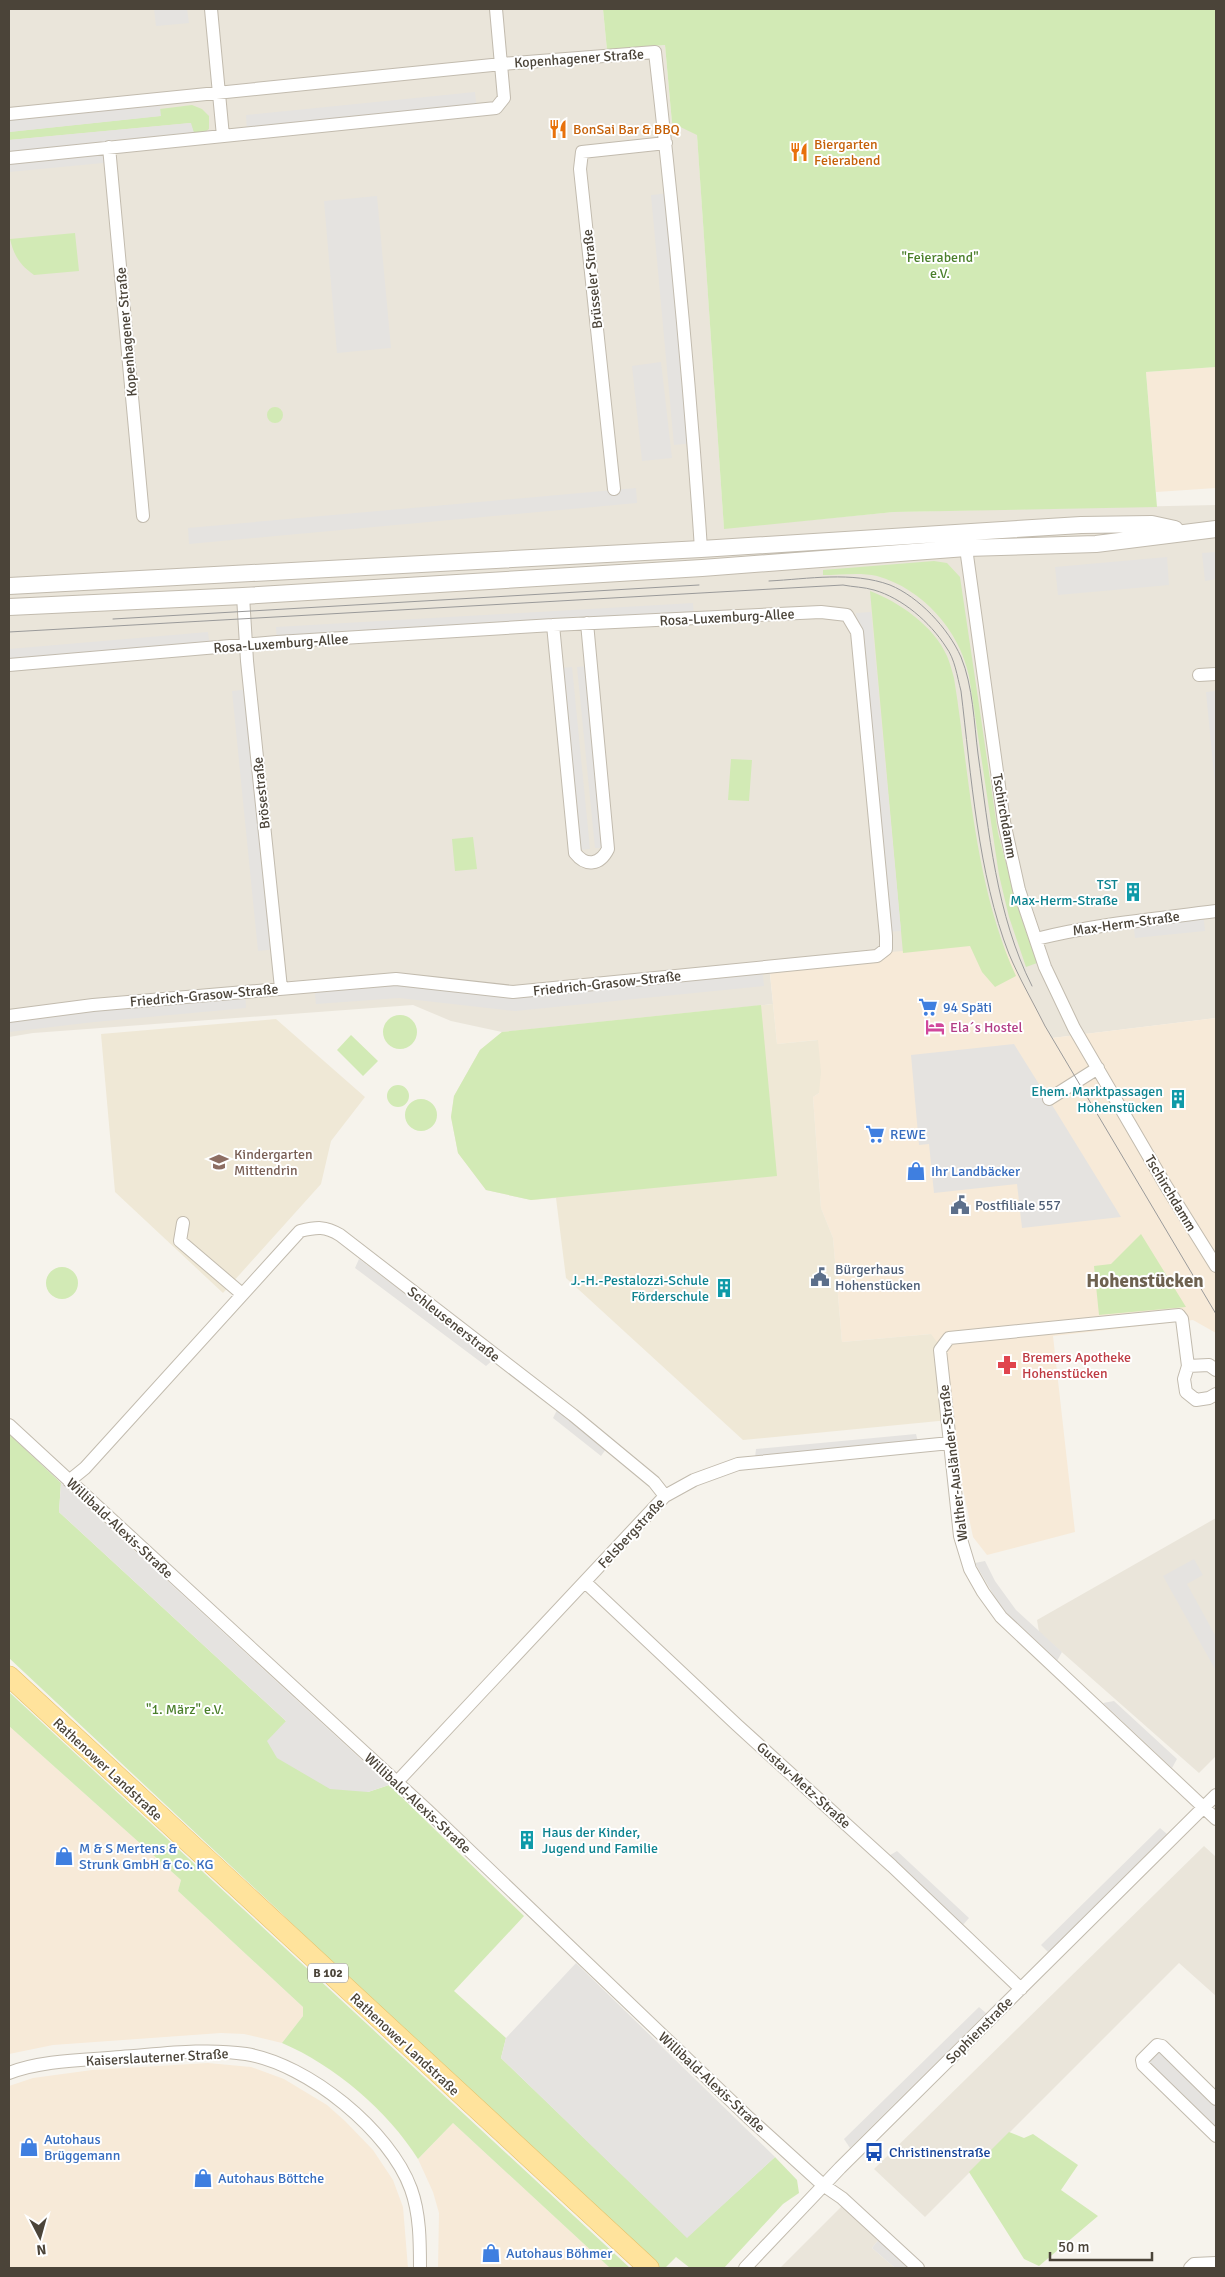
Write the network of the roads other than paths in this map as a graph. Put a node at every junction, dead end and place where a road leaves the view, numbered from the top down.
1 (211, 9) edge
2 (496, 9) edge
3 (502, 64) junction
4 (220, 93) junction
5 (9, 114) edge
6 (224, 136) junction
7 (666, 143) junction
8 (109, 147) junction
9 (9, 158) edge
10 (614, 489) dead end
11 (144, 516) dead end
12 (1216, 529) edge
13 (965, 540) junction
14 (701, 549) junction
15 (702, 568) junction
16 (241, 573) junction
17 (9, 586) edge
18 (243, 596) junction
19 (9, 607) edge
20 (587, 623) junction
21 (553, 625) junction
22 (858, 632) joint
23 (246, 645) junction
24 (9, 665) edge
25 (1216, 674) edge
26 (1199, 675) dead end
27 (1216, 911) edge
28 (1036, 938) junction
29 (281, 988) junction
30 (9, 1016) edge
31 (1098, 1068) junction
32 (1049, 1100) dead end
33 (183, 1223) dead end
34 (1216, 1266) edge
35 (242, 1294) junction
36 (1188, 1366) junction
37 (1216, 1370) edge
38 (1216, 1394) edge
39 (9, 1425) edge
40 (950, 1443) junction
41 (69, 1481) junction
42 (665, 1496) junction
43 (585, 1582) junction
44 (9, 1676) edge
45 (396, 1783) junction
46 (1216, 1795) edge
47 (1204, 1807) junction
48 (1216, 1819) edge
49 (1021, 1989) junction
50 (9, 2073) edge
51 (1216, 2099) edge
52 (1216, 2136) edge
53 (823, 2185) junction
54 (1216, 2263) edge
55 (420, 2268) edge
56 (649, 2268) edge
57 (745, 2268) edge
58 (918, 2268) edge
59 (1190, 2268) edge

1 - 4 street
2 - 3 street
3 - 4 street, Kopenhagener Straße
3 - 6 street, Kopenhagener Straße
3 - 7 street, Kopenhagener Straße
4 - 5 street, Kopenhagener Straße
4 - 6 street
6 - 8 street, Kopenhagener Straße
7 - 10 street, Brüsseler Straße
7 - 14 street
8 - 9 street, Kopenhagener Straße
8 - 11 street, Kopenhagener Straße
12 - 13 street
13 - 14 street
13 - 15 street
13 - 28 street, Tschirchdamm
14 - 15 street
14 - 16 street
15 - 18 street
16 - 17 street
16 - 18 street
18 - 19 street
18 - 23 street, Brösestraße
20 - 21 street, Rosa-Luxemburg-Allee
20 - 21 street
20 - 22 street, Rosa-Luxemburg-Allee
21 - 23 street, Rosa-Luxemburg-Allee
22 - 29 street, Friedrich-Grasow-Straße
23 - 24 street, Rosa-Luxemburg-Allee
23 - 29 street, Brösestraße
25 - 26 street
27 - 28 street, Max-Herm-Straße
28 - 31 street, Tschirchdamm
29 - 30 street, Friedrich-Grasow-Straße
31 - 32 street
31 - 34 street, Tschirchdamm
33 - 35 street
35 - 41 street, Schleusenerstraße
35 - 42 street, Schleusenerstraße
36 - 37 street
36 - 38 street, Walther-Ausländer-Straße
36 - 40 street, Walther-Ausländer-Straße
39 - 41 street, Willibald-Alexis-Straße
40 - 42 street, Felsbergstraße
40 - 47 street, Walther-Ausländer-Straße
41 - 45 street, Willibald-Alexis-Straße
42 - 43 street, Felsbergstraße
43 - 45 street, Felsbergstraße
43 - 49 street, Gustav-Metz-Straße
44 - 56 main road, Rathenower Landstraße / B 102
45 - 53 street, Willibald-Alexis-Straße
46 - 47 street, Sophienstraße
47 - 48 street, Walther-Ausländer-Straße
47 - 49 street, Sophienstraße
49 - 53 street, Sophienstraße
50 - 55 street, Kaiserslauterner Straße
51 - 52 street
53 - 57 street, Sophienstraße
53 - 58 street
54 - 59 street

